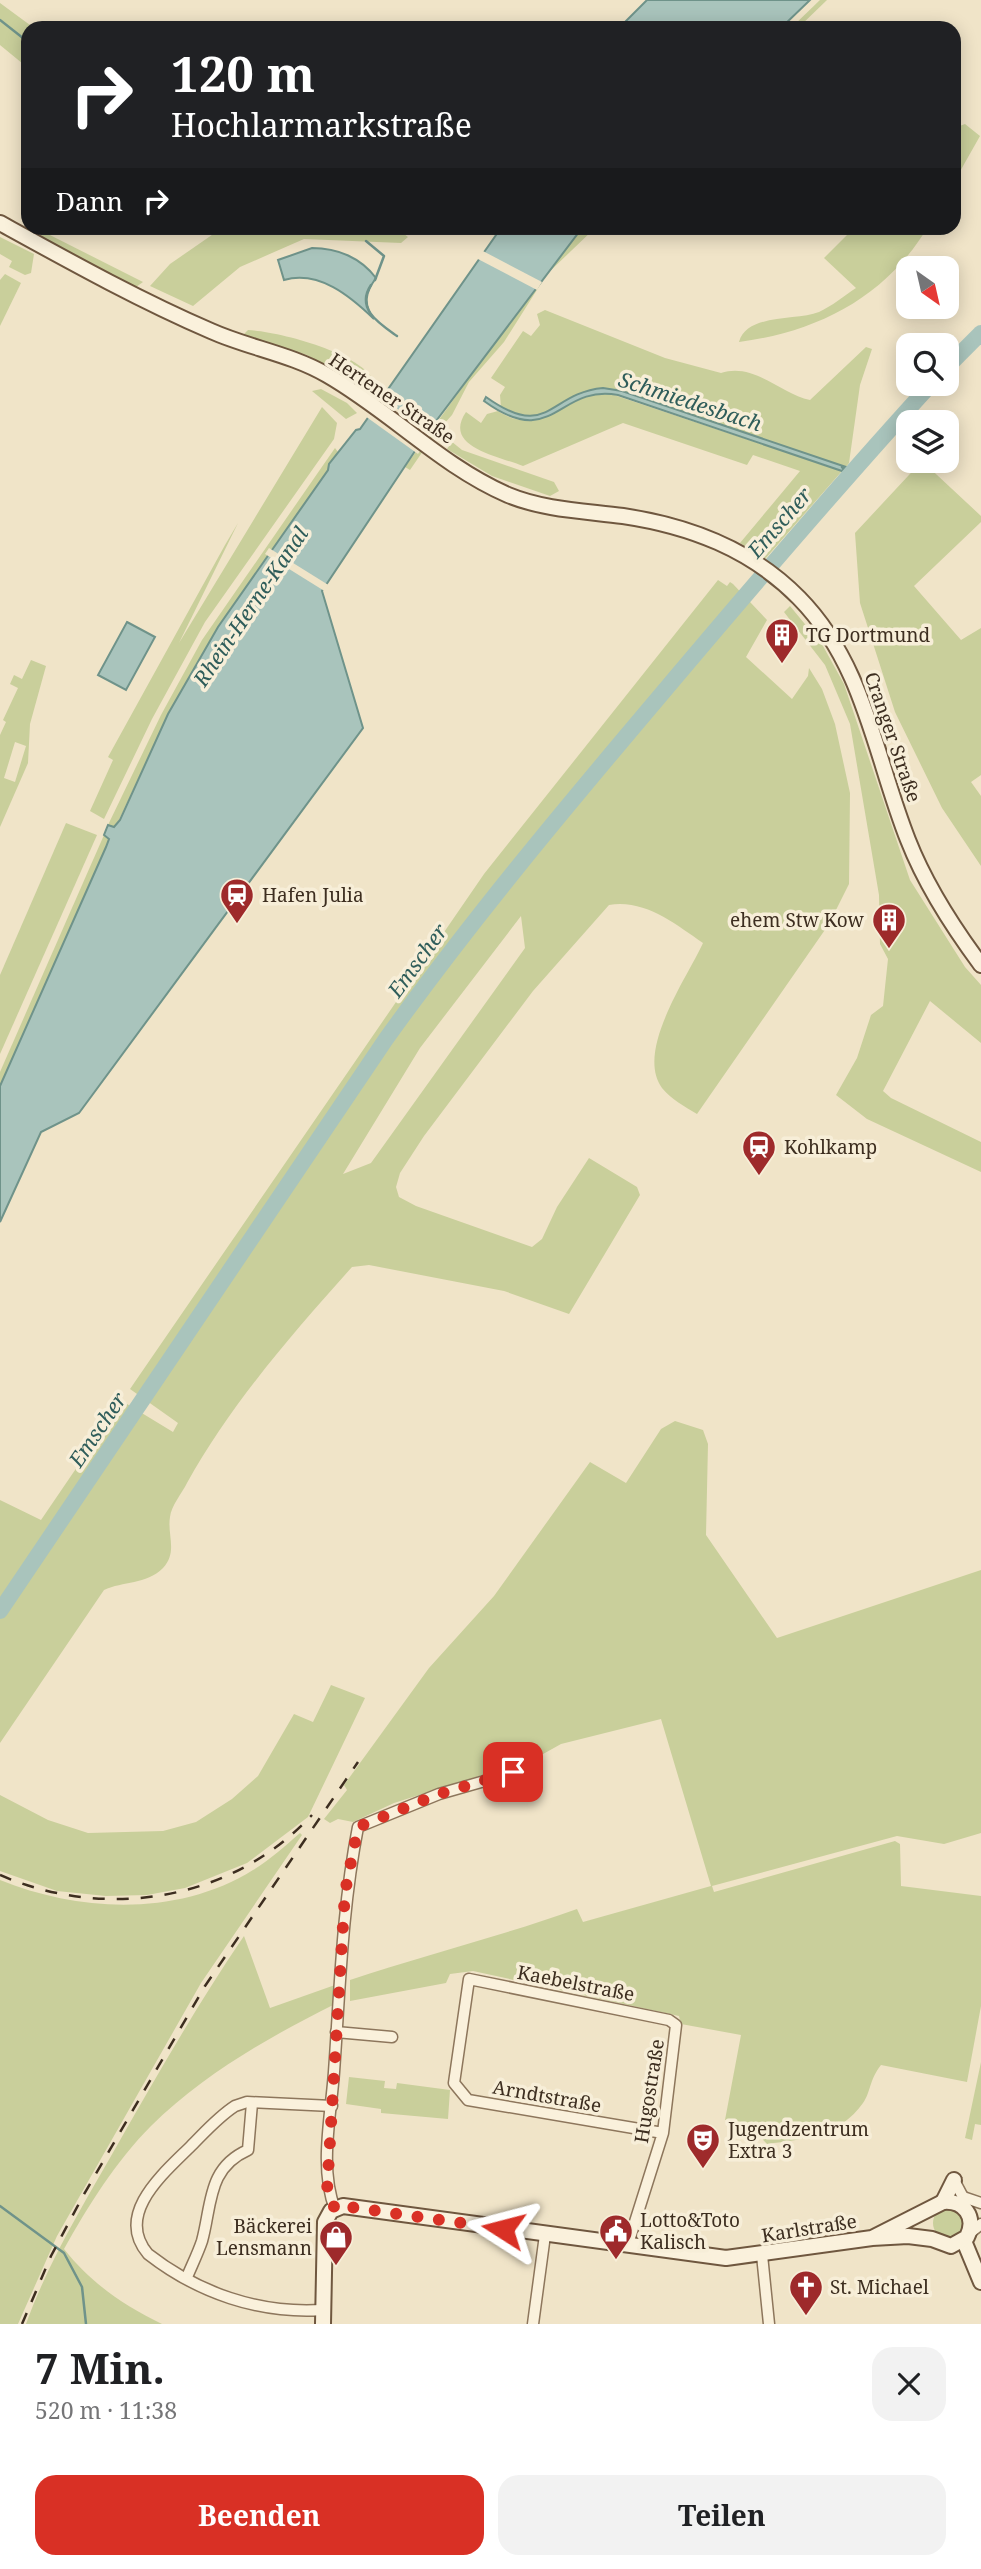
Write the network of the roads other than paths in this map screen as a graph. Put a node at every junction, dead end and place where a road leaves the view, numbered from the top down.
1 (0, 223) edge
2 (21, 234) edge
3 (23, 235) edge
4 (734, 549) joint
5 (981, 965) edge
6 (534, 1767) dead end
7 (469, 1979) joint
8 (675, 2024) joint
9 (337, 2032) junction
10 (392, 2037) dead end
11 (253, 2103) junction
12 (332, 2106) junction
13 (663, 2133) junction
14 (954, 2180) joint
15 (964, 2202) junction
16 (981, 2203) edge
17 (938, 2205) junction
18 (335, 2209) junction
19 (971, 2233) edge
20 (545, 2235) junction
21 (872, 2238) junction
22 (932, 2239) junction
23 (628, 2244) junction
24 (762, 2255) junction
25 (187, 2277) junction
26 (981, 2283) edge
27 (322, 2317) edge
28 (533, 2324) edge
29 (769, 2324) edge

1 - 2 main road, Hertener Straße
3 - 4 main road, Hertener Straße
4 - 5 main road, Cranger Straße
6 - 9 street
7 - 8 street, Kaebelstraße
7 - 13 street, Arndtstraße
8 - 13 street, Hugostraße
9 - 10 street
9 - 12 street
11 - 12 street
11 - 25 street
11 - 25 street
12 - 18 street
13 - 23 street, Hugostraße
14 - 15 street
14 - 17 main road
15 - 16 street
15 - 17 main road
15 - 19 main road
17 - 21 main road, Karlstraße
17 - 22 main road
18 - 20 main road, Karlstraße
18 - 27 main road
19 - 22 main road, Karlstraße
19 - 26 main road
20 - 23 main road, Karlstraße
20 - 28 street
21 - 22 main road, Karlstraße
21 - 24 main road, Karlstraße
23 - 24 main road, Karlstraße
24 - 29 street
25 - 27 street

